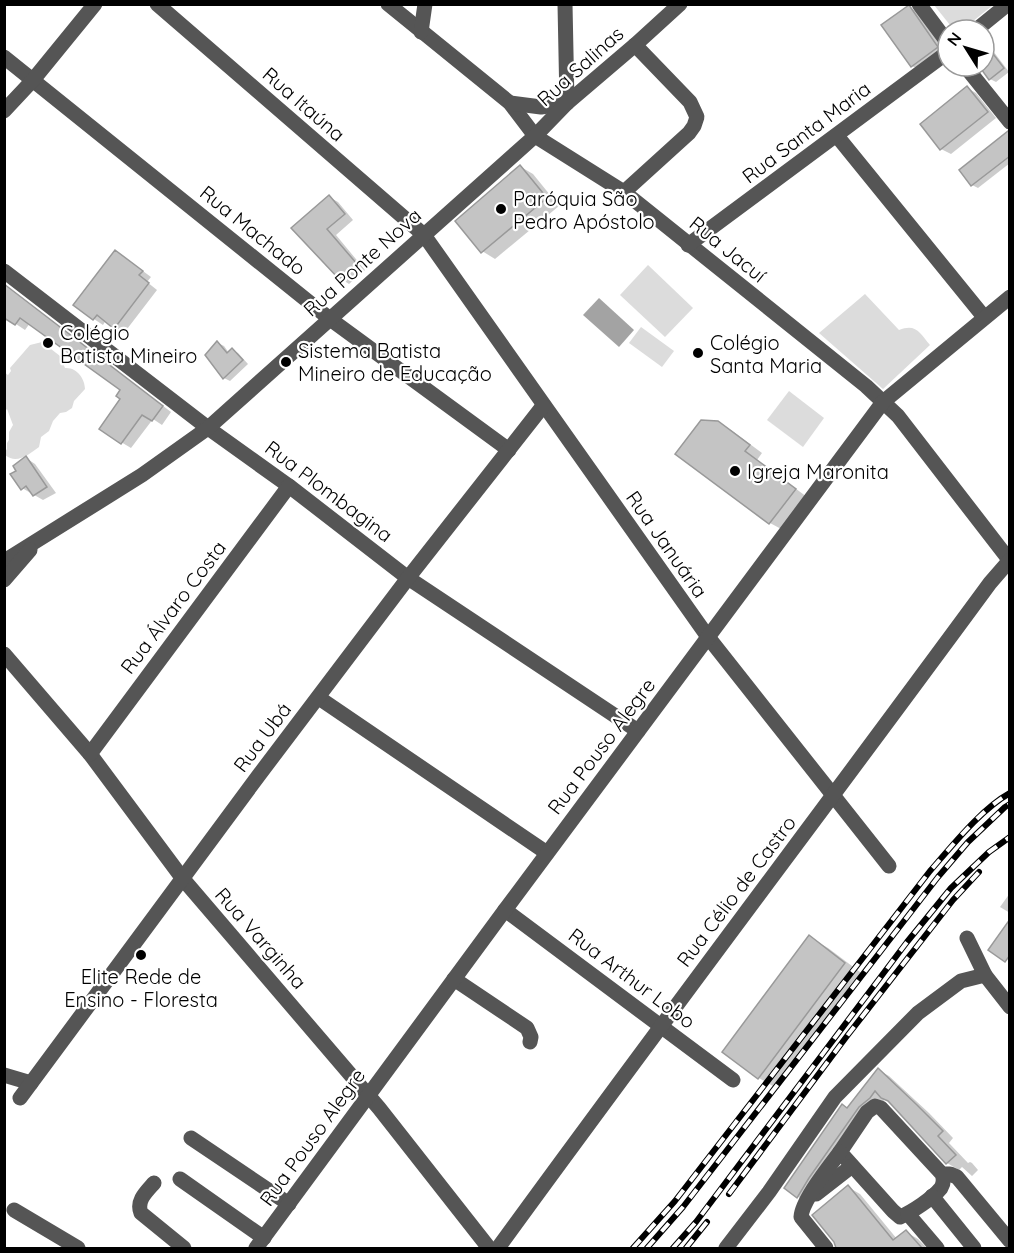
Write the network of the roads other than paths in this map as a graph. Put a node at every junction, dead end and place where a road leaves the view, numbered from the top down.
1 (95, 4) edge
2 (157, 4) edge
3 (388, 4) edge
4 (425, 4) edge
5 (565, 4) edge
6 (680, 4) edge
7 (919, 4) edge
8 (1008, 4) edge
9 (991, 18) edge
10 (936, 27) edge
11 (421, 32) junction
12 (635, 45) junction
13 (4, 57) edge
14 (936, 61) edge
15 (974, 78) edge
16 (33, 80) junction
17 (510, 103) junction
18 (567, 103) junction
19 (4, 111) edge
20 (1010, 123) edge
21 (535, 136) junction
22 (837, 136) junction
23 (624, 192) junction
24 (424, 235) junction
25 (688, 245) junction
26 (4, 271) edge
27 (1010, 297) edge
28 (984, 317) junction
29 (330, 319) junction
30 (883, 402) junction
31 (543, 406) junction
32 (208, 428) junction
33 (509, 450) junction
34 (289, 486) junction
35 (37, 541) junction
36 (1009, 560) edge
37 (4, 563) edge
38 (408, 578) junction
39 (4, 580) edge
40 (708, 637) junction
41 (4, 654) edge
42 (319, 698) junction
43 (638, 731) junction
44 (90, 754) junction
45 (834, 795) junction
46 (547, 854) junction
47 (889, 866) dead end
48 (183, 879) junction
49 (505, 910) junction
50 (967, 939) dead end
51 (985, 975) junction
52 (454, 979) junction
53 (1010, 1007) edge
54 (660, 1026) junction
55 (530, 1042) dead end
56 (4, 1075) edge
57 (733, 1080) dead end
58 (31, 1083) junction
59 (368, 1095) junction
60 (20, 1098) dead end
61 (191, 1138) dead end
62 (840, 1152) junction
63 (852, 1166) junction
64 (942, 1174) junction
65 (180, 1179) dead end
66 (154, 1183) dead end
67 (932, 1197) junction
68 (807, 1202) junction
69 (289, 1204) junction
70 (14, 1210) dead end
71 (908, 1214) junction
72 (1010, 1241) edge
73 (260, 1243) edge
74 (78, 1248) edge
75 (184, 1248) edge
76 (489, 1248) edge
77 (498, 1248) edge
78 (726, 1248) edge
79 (826, 1248) edge
80 (937, 1248) edge
81 (974, 1248) edge

1 - 16 street
2 - 24 street, Rua Itaúna
3 - 11 street, Rua Jacuí
4 - 11 street
5 - 18 street
6 - 12 street, Rua Salinas
7 - 10 street
8 - 9 street
11 - 17 street, Rua Jacuí
12 - 18 street, Rua Salinas
12 - 23 street
13 - 16 street, Rua Machado
14 - 22 street, Rua Santa Maria
15 - 20 street
16 - 19 street
16 - 29 street, Rua Machado
17 - 18 street
17 - 21 street, Rua Jacuí
18 - 21 street, Rua Salinas
21 - 23 street, Rua Jacuí
21 - 24 street, Rua Ponte Nova
22 - 25 street, Rua Santa Maria
22 - 28 street
23 - 25 street, Rua Jacuí
24 - 29 street, Rua Ponte Nova
24 - 31 street, Rua Januária
25 - 30 street, Rua Jacuí
26 - 32 street, Rua Plombagina
27 - 28 street, Rua Pouso Alegre
28 - 30 street, Rua Pouso Alegre
29 - 32 street, Rua Ponte Nova
29 - 33 street, Rua Machado
30 - 36 street, Rua Jacuí
30 - 40 street, Rua Pouso Alegre
31 - 33 street, Rua Ubá
31 - 40 street, Rua Januária
32 - 34 street, Rua Plombagina
32 - 35 street, Rua Ponte Nova
33 - 38 street, Rua Ubá
34 - 38 street, Rua Plombagina
34 - 44 street, Rua Álvaro Costa
35 - 37 street, Rua Ponte Nova
35 - 39 street, Rua Ponte Nova
36 - 45 street, Rua Célio de Castro
38 - 42 street, Rua Ubá
38 - 43 street, Rua Plombagina
40 - 43 street, Rua Pouso Alegre
40 - 45 street, Rua Januária
41 - 44 street, Rua Varginha
42 - 46 street
42 - 48 street, Rua Ubá
43 - 46 street, Rua Pouso Alegre
44 - 48 street, Rua Varginha
45 - 47 street, Rua Januária
45 - 54 street, Rua Célio de Castro
46 - 49 street, Rua Pouso Alegre
48 - 58 street, Rua Ubá
48 - 59 street, Rua Varginha
49 - 52 street, Rua Pouso Alegre
49 - 54 street, Rua Arthur Lobo
50 - 51 street
51 - 53 street
51 - 78 street
52 - 55 street
52 - 59 street, Rua Pouso Alegre
54 - 57 street, Rua Arthur Lobo
54 - 77 street, Rua Célio de Castro
56 - 58 street
58 - 60 street, Rua Ubá
59 - 69 street, Rua Pouso Alegre
59 - 76 street, Rua Varginha
61 - 69 street
62 - 63 street
62 - 64 street
62 - 68 street
63 - 68 street
63 - 71 street
64 - 67 street
64 - 72 street
65 - 73 street
66 - 75 street
67 - 71 street
67 - 81 street
68 - 79 street
69 - 73 street, Rua Pouso Alegre
70 - 74 street
71 - 80 street

